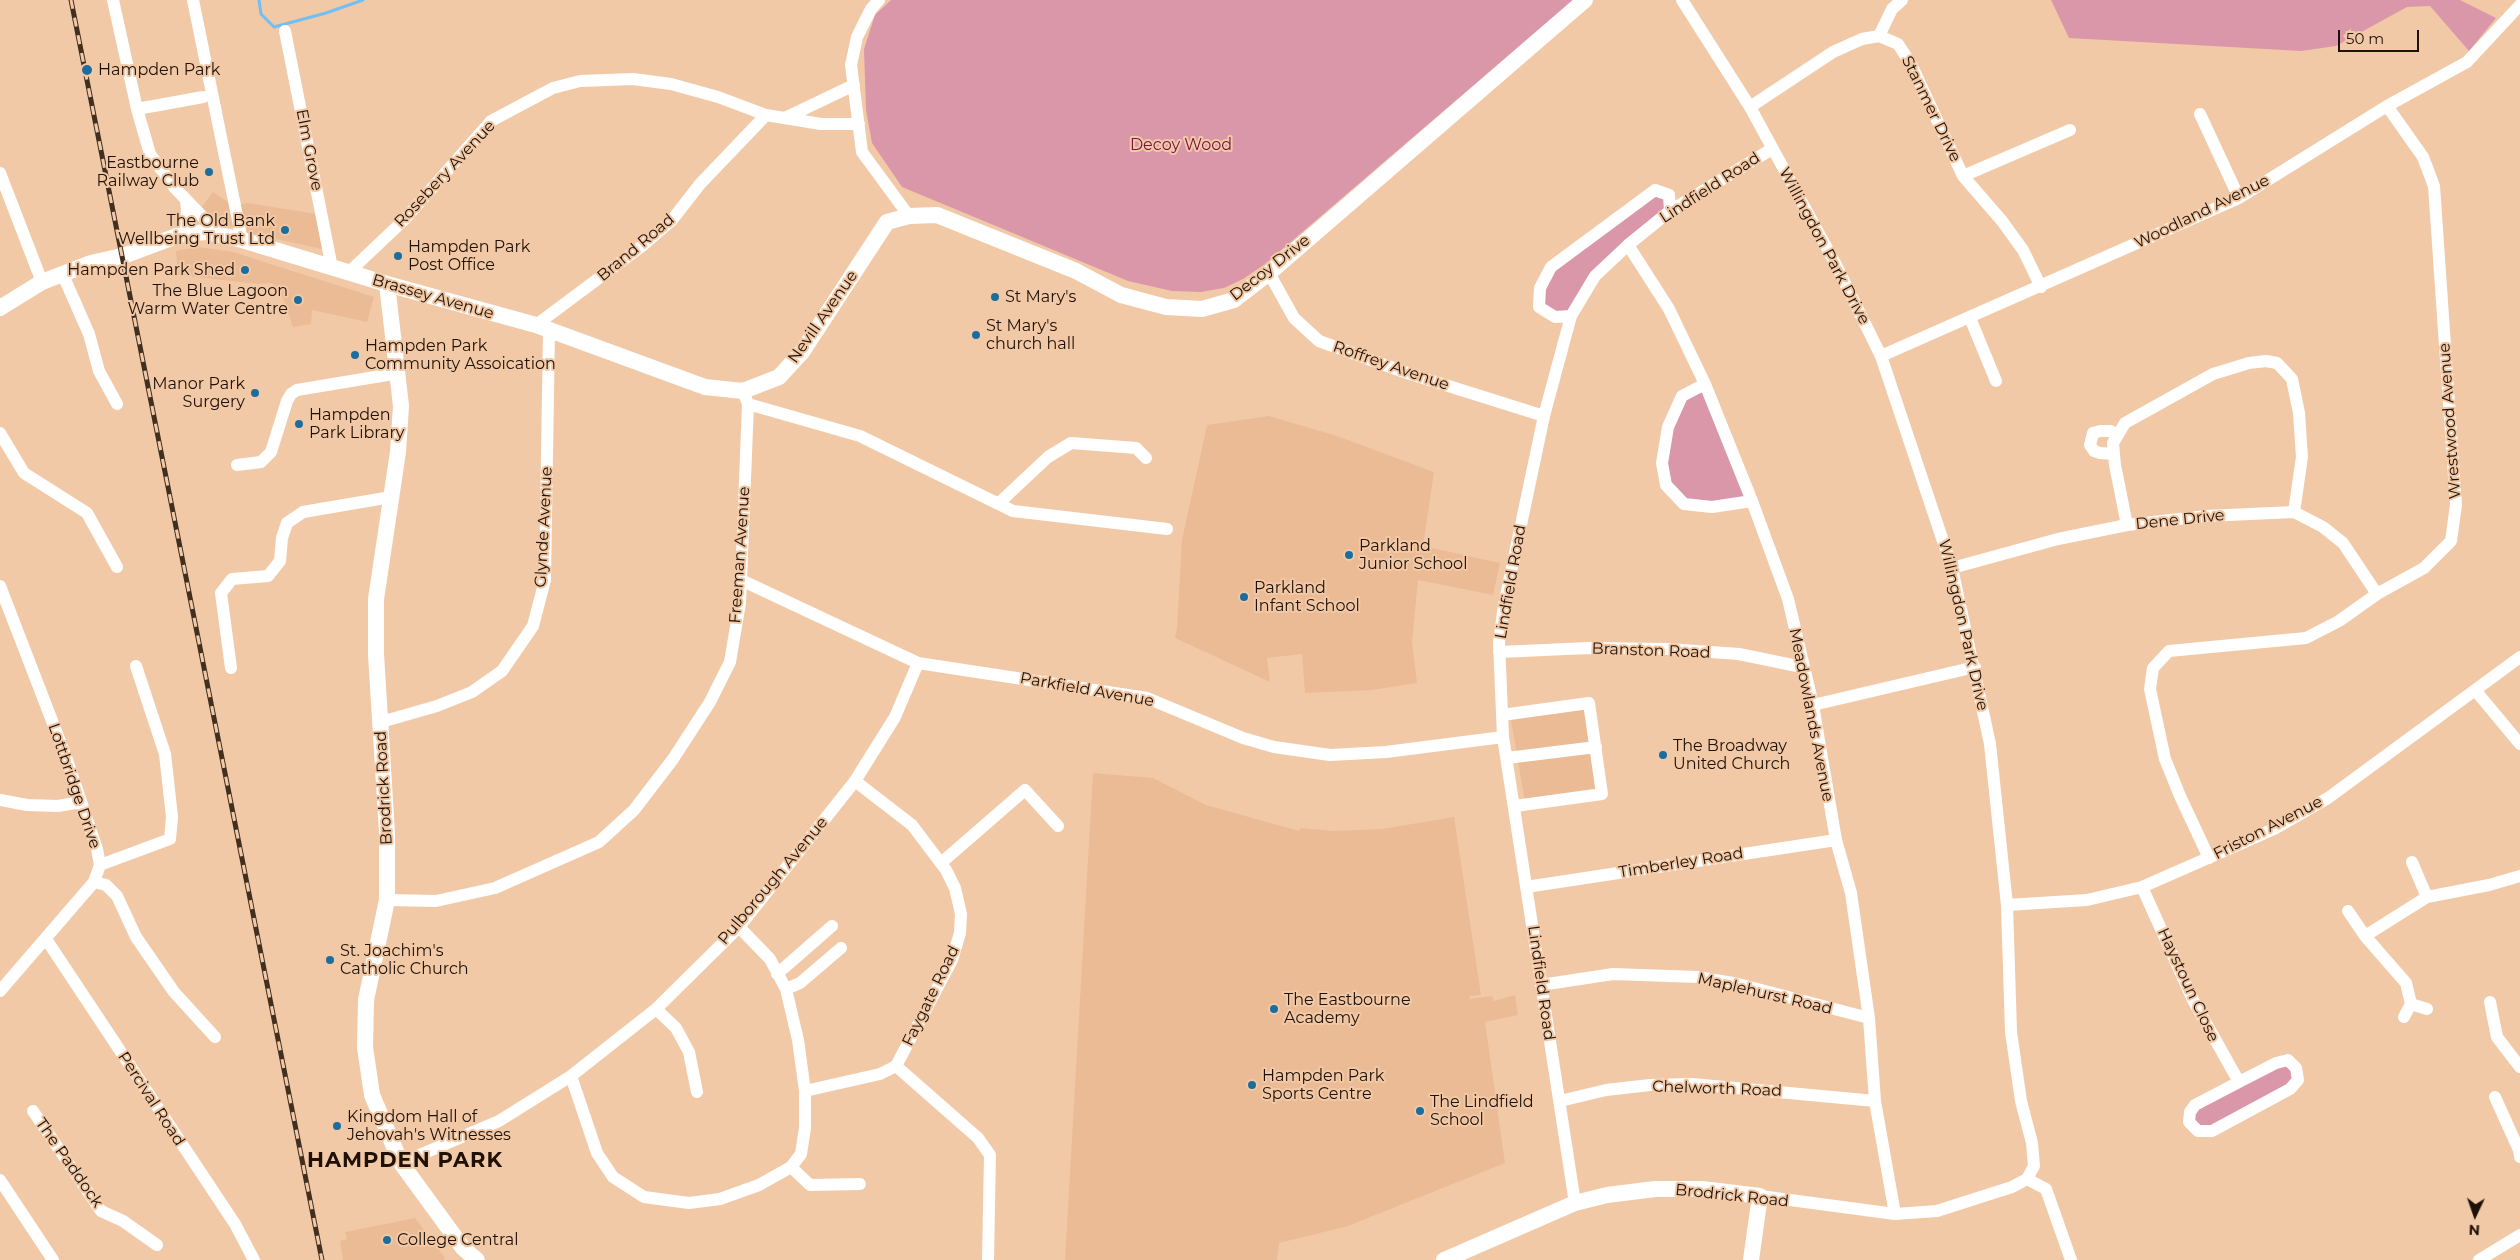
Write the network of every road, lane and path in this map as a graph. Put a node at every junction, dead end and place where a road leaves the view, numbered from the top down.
1 (113, 0) edge
2 (193, 0) edge
3 (879, 0) edge
4 (1585, 0) edge
5 (1682, 0) edge
6 (1902, 0) edge
7 (2520, 6) edge
8 (285, 31) dead end
9 (1879, 36) junction
10 (854, 85) junction
11 (203, 97) dead end
12 (2387, 106) junction
13 (1750, 107) junction
14 (137, 109) junction
15 (2200, 114) dead end
16 (766, 115) junction
17 (785, 118) junction
18 (859, 124) junction
19 (2070, 130) dead end
20 (1772, 149) junction
21 (0, 173) edge
22 (1963, 176) junction
23 (2238, 198) junction
24 (186, 200) junction
25 (1670, 211) junction
26 (909, 216) junction
27 (887, 222) joint
28 (182, 234) junction
29 (219, 234) junction
30 (242, 240) junction
31 (1628, 245) junction
32 (340, 270) junction
33 (1269, 273) junction
34 (63, 275) junction
35 (42, 282) junction
36 (387, 284) junction
37 (2041, 287) junction
38 (0, 308) edge
39 (1571, 316) junction
40 (1970, 318) junction
41 (543, 328) junction
42 (1881, 356) junction
43 (399, 373) junction
44 (1996, 381) dead end
45 (1705, 384) junction
46 (746, 397) junction
47 (117, 404) dead end
48 (1544, 416) junction
49 (0, 434) edge
50 (2116, 436) junction
51 (2114, 454) junction
52 (1146, 458) dead end
53 (237, 465) dead end
54 (391, 497) junction
55 (1752, 501) junction
56 (999, 504) junction
57 (2294, 512) junction
58 (2127, 525) junction
59 (1167, 529) dead end
60 (117, 567) dead end
61 (1952, 568) junction
62 (741, 580) junction
63 (0, 586) edge
64 (2377, 594) junction
65 (1499, 652) junction
66 (2520, 657) edge
67 (918, 663) junction
68 (136, 666) dead end
69 (1802, 667) junction
70 (1975, 667) junction
71 (231, 668) dead end
72 (2475, 690) junction
73 (1813, 705) junction
74 (1502, 715) junction
75 (381, 722) junction
76 (1503, 737) junction
77 (2520, 744) edge
78 (1596, 747) junction
79 (1507, 758) junction
80 (855, 781) junction
81 (0, 800) edge
82 (81, 802) junction
83 (1514, 806) junction
84 (1058, 826) dead end
85 (1836, 840) junction
86 (2209, 858) junction
87 (2412, 862) dead end
88 (941, 863) junction
89 (100, 865) junction
90 (2520, 876) edge
91 (94, 882) junction
92 (1526, 887) junction
93 (2142, 887) junction
94 (2427, 898) junction
95 (387, 900) junction
96 (2007, 905) junction
97 (2348, 911) dead end
98 (832, 926) dead end
99 (739, 927) junction
100 (2365, 936) junction
101 (46, 939) junction
102 (841, 948) dead end
103 (777, 974) junction
104 (1541, 985) junction
105 (786, 989) junction
106 (0, 991) edge
107 (2490, 1002) dead end
108 (2411, 1004) junction
109 (656, 1009) junction
110 (2427, 1009) dead end
111 (2404, 1017) dead end
112 (1869, 1018) junction
113 (215, 1037) dead end
114 (896, 1066) junction
115 (2520, 1067) edge
116 (571, 1076) junction
117 (2239, 1082) junction
118 (697, 1092) dead end
119 (806, 1092) junction
120 (2495, 1097) dead end
121 (1560, 1101) junction
122 (1874, 1101) junction
123 (33, 1111) dead end
124 (2520, 1157) edge
125 (401, 1163) junction
126 (791, 1167) junction
127 (2027, 1178) junction
128 (0, 1180) edge
129 (860, 1184) dead end
130 (1760, 1196) junction
131 (1575, 1203) junction
132 (1895, 1214) junction
133 (2520, 1235) edge
134 (157, 1245) dead end
135 (53, 1260) edge
136 (254, 1260) edge
137 (477, 1260) edge
138 (988, 1260) edge
139 (1444, 1260) edge
140 (1751, 1260) edge
141 (2071, 1260) edge
142 (2480, 1260) edge

1 - 14 street
2 - 30 street
3 - 10 street
4 - 33 street, Decoy Drive
5 - 13 street, Willingdon Park Drive
6 - 9 street
7 - 12 street, Woodland Avenue
8 - 32 street, Elm Grove
9 - 13 street
9 - 22 street, Stanmer Drive
10 - 17 street
10 - 18 street
11 - 14 street
12 - 23 street, Woodland Avenue
12 - 64 street, Wrestwood Avenue
13 - 20 street, Willingdon Park Drive
14 - 24 street
15 - 23 street
16 - 17 street, Rosebery Avenue
16 - 32 street, Rosebery Avenue
16 - 41 street, Brand Road
17 - 18 street, Rosebery Avenue
18 - 26 street
19 - 22 street
20 - 25 street, Lindfield Road
20 - 42 street, Willingdon Park Drive
21 - 35 street
22 - 37 street, Stanmer Drive
23 - 37 street, Woodland Avenue
24 - 28 street
24 - 29 street
25 - 31 street, Lindfield Road
25 - 39 street
26 - 27 street, Decoy Drive
26 - 33 street, Decoy Drive
27 - 46 street, Nevill Avenue
28 - 29 street, Brassey Avenue
28 - 34 street, Brassey Avenue
29 - 30 street, Brassey Avenue
30 - 32 street, Brassey Avenue
31 - 39 street, Lindfield Road
31 - 45 street, Meadowlands Avenue
32 - 36 street, Brassey Avenue
33 - 48 street, Roffrey Avenue
34 - 35 street, Brassey Avenue
34 - 47 street
35 - 38 street, Brassey Avenue
36 - 41 street, Brassey Avenue
36 - 43 street, Brodrick Road
37 - 40 street, Woodland Avenue
39 - 48 street, Lindfield Road
40 - 42 street, Woodland Avenue
40 - 44 street
41 - 46 street, Brassey Avenue
41 - 75 street, Glynde Avenue
42 - 61 street, Willingdon Park Drive
43 - 53 street
43 - 54 street, Brodrick Road
45 - 55 street, Meadowlands Avenue
45 - 55 street
46 - 56 street
46 - 62 street, Freeman Avenue
48 - 65 street, Lindfield Road
49 - 60 street
50 - 51 street
50 - 51 street
50 - 57 street
51 - 58 street
52 - 56 street
54 - 71 street
54 - 75 street, Brodrick Road
55 - 69 street, Meadowlands Avenue
56 - 59 street
57 - 58 street, Dene Drive
57 - 64 street, Dene Drive
58 - 61 street, Dene Drive
61 - 70 street, Willingdon Park Drive
62 - 67 street, Parkfield Avenue
62 - 95 street, Freeman Avenue
63 - 82 street, Lottbridge Drive
64 - 86 street, Wrestwood Avenue
65 - 69 street, Branston Road
65 - 74 street, Lindfield Road
66 - 72 street, Friston Avenue
67 - 76 street, Parkfield Avenue
67 - 80 street, Pulborough Avenue
68 - 89 street
69 - 73 street, Meadowlands Avenue
70 - 73 street
70 - 96 street, Willingdon Park Drive
72 - 77 street
72 - 86 street, Friston Avenue
73 - 85 street, Meadowlands Avenue
74 - 76 street, Lindfield Road
74 - 78 street
75 - 95 street, Brodrick Road
76 - 79 street, Lindfield Road
78 - 79 street
78 - 83 street
79 - 83 street, Lindfield Road
80 - 88 street, Faygate Road
80 - 99 street, Pulborough Avenue
81 - 82 street
82 - 89 street, Lottbridge Drive
83 - 92 street, Lindfield Road
84 - 88 street
85 - 92 street, Timberley Road
85 - 112 street, Meadowlands Avenue
86 - 93 street, Friston Avenue
87 - 94 street
88 - 114 street, Faygate Road
89 - 91 street, Lottbridge Drive
90 - 94 street
91 - 101 street
91 - 113 street
92 - 104 street, Lindfield Road
93 - 96 street, Friston Avenue
93 - 117 street, Haystoun Close
94 - 100 street
95 - 125 street, Brodrick Road
96 - 127 street, Willingdon Park Drive
97 - 100 street
98 - 103 street
99 - 103 street
99 - 109 street, Pulborough Avenue
100 - 108 street
101 - 106 street
101 - 136 street, Percival Road
102 - 105 street
103 - 105 street
104 - 112 street, Maplehurst Road
104 - 121 street, Lindfield Road
105 - 119 street
107 - 115 street
108 - 110 street
108 - 111 street
109 - 116 street, Pulborough Avenue
109 - 118 street
112 - 122 street, Meadowlands Avenue
114 - 119 street, Faygate Road
114 - 138 street
116 - 125 street, Pulborough Avenue
116 - 126 street
117 - 117 street
119 - 126 street
120 - 124 street
121 - 122 street, Chelworth Road
121 - 131 street, Lindfield Road
122 - 132 street, Meadowlands Avenue
123 - 134 street, The Paddock
125 - 137 street, Brodrick Road
126 - 129 street
127 - 132 street, Brodrick Road
127 - 141 street
128 - 135 street
130 - 131 street, Brodrick Road
130 - 132 street, Brodrick Road
130 - 140 street
131 - 139 street, Brodrick Road
133 - 142 street

